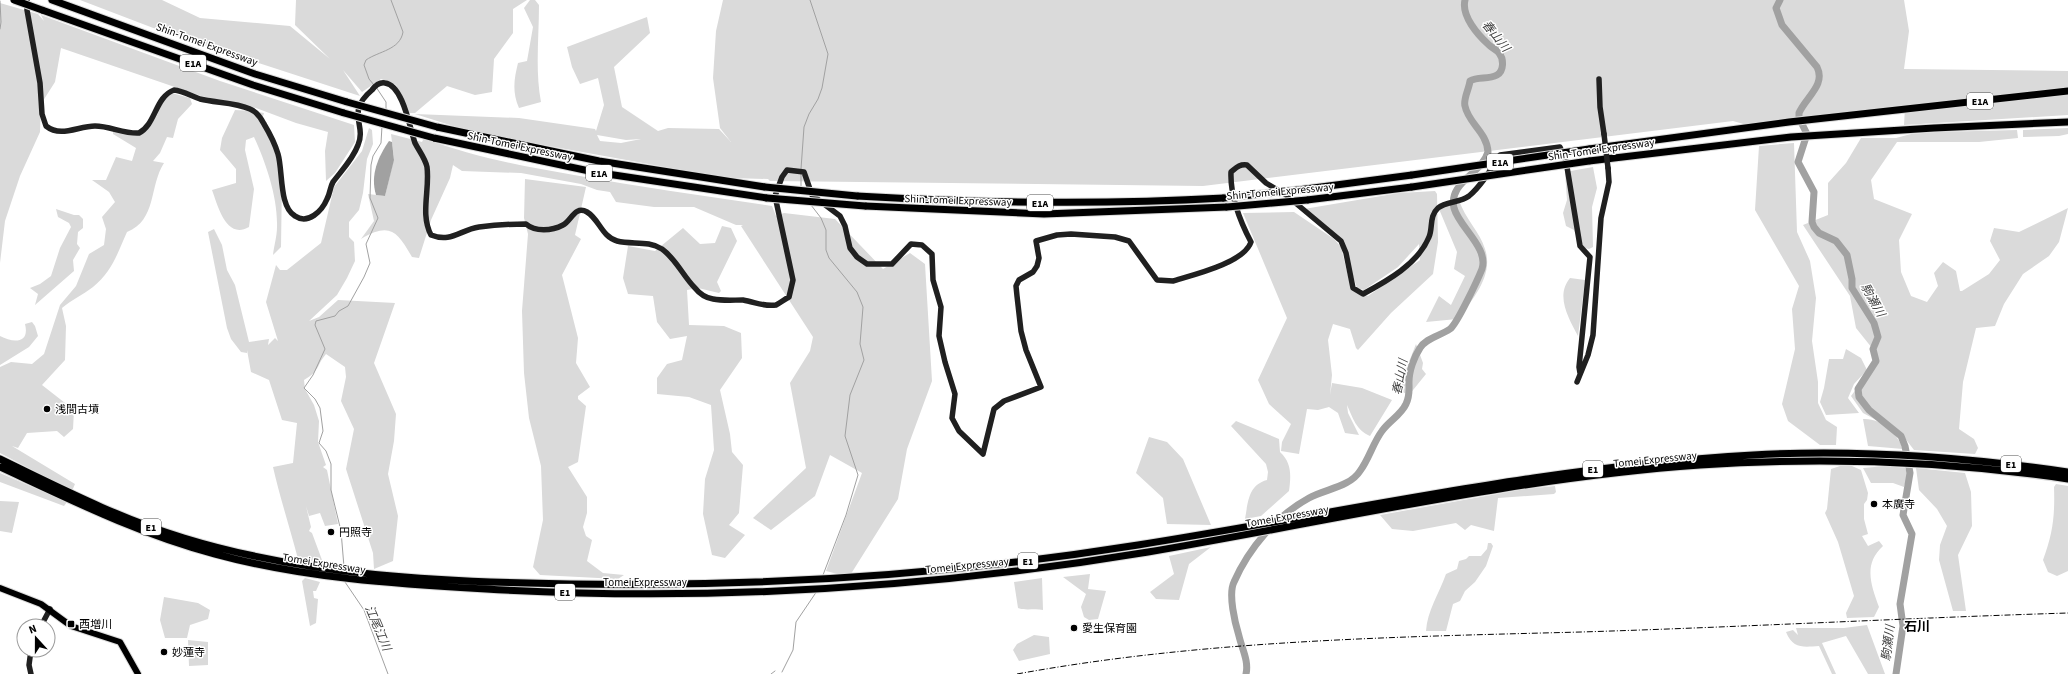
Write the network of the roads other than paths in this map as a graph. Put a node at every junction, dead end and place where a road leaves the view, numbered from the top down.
1 (14, 0) edge
2 (27, 0) edge
3 (52, 0) edge
4 (1599, 79) dead end
5 (2068, 92) edge
6 (2068, 122) edge
7 (1580, 373) junction
8 (1577, 382) dead end
9 (0, 460) edge
10 (1954, 462) junction
11 (0, 467) edge
12 (2068, 472) edge
13 (2068, 479) edge
14 (1390, 505) junction
15 (310, 570) junction
16 (0, 588) edge
17 (50, 609) junction
18 (45, 618) edge
19 (30, 658) edge
20 (30, 674) edge
21 (138, 674) edge

1 - 6 highway, Shin-Tomei Expressway / E1A, bridge
2 - 7 street
3 - 5 highway, Shin-Tomei Expressway / E1A, bridge
4 - 7 street, bridge
7 - 8 street
9 - 15 highway, Tomei Expressway / E1
10 - 12 highway, Tomei Expressway / E1
10 - 13 highway, Tomei Expressway / E1
10 - 14 highway, Tomei Expressway / E1
11 - 15 highway, Tomei Expressway / E1
14 - 15 highway, Tomei Expressway / E1
14 - 15 highway, Tomei Expressway / E1
16 - 17 main road
17 - 18 street
17 - 21 main road
19 - 20 street

